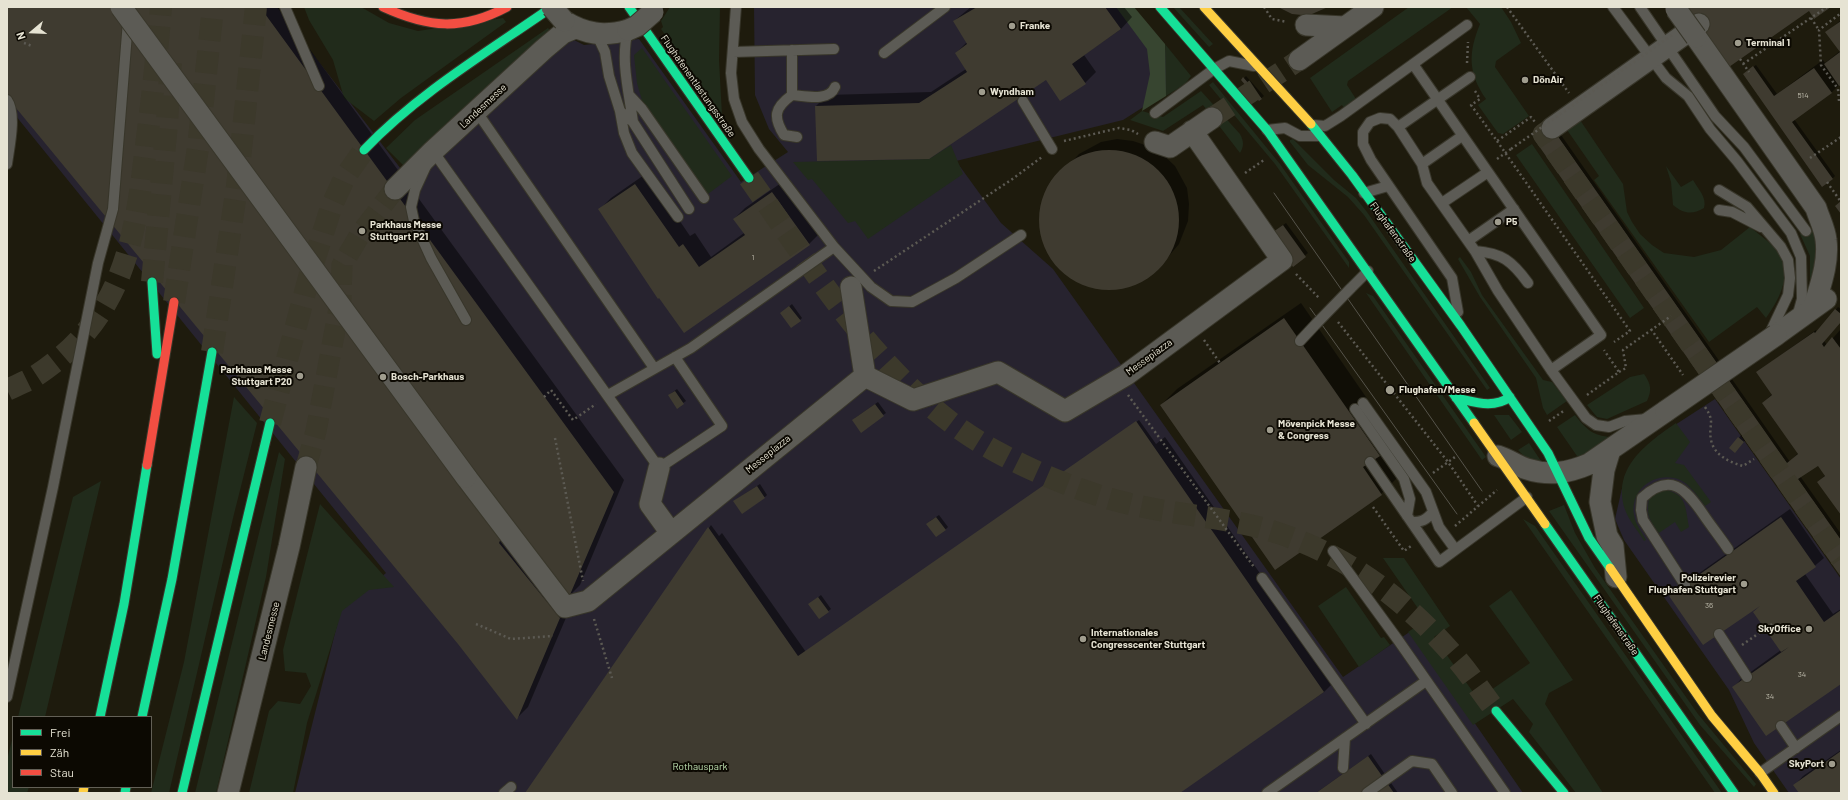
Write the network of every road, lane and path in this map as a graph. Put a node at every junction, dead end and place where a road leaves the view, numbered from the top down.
1 (121, 7) edge
2 (130, 7) edge
3 (285, 7) edge
4 (383, 7) edge
5 (507, 7) edge
6 (629, 7) edge
7 (736, 7) edge
8 (945, 7) edge
9 (1160, 7) edge
10 (1204, 7) edge
11 (1264, 7) edge
12 (1373, 7) edge
13 (1507, 7) edge
14 (1613, 7) edge
15 (1640, 7) edge
16 (1675, 7) edge
17 (1827, 7) edge
18 (655, 9) edge
19 (438, 14) dead end
20 (1841, 14) edge
21 (561, 16) edge
22 (1811, 18) junction
23 (421, 20) junction
24 (1282, 21) dead end
25 (1699, 24) dead end
26 (1467, 25) dead end
27 (1306, 26) dead end
28 (1345, 27) junction
29 (628, 30) junction
30 (1819, 30) junction
31 (597, 34) junction
32 (24, 43) dead end
33 (1665, 45) junction
34 (32, 46) dead end
35 (834, 49) dead end
36 (792, 50) junction
37 (733, 52) junction
38 (884, 52) dead end
39 (1740, 59) dead end
40 (1299, 60) tunnel mouth
41 (1413, 64) junction
42 (1743, 64) junction
43 (1260, 67) junction
44 (1214, 69) junction
45 (1749, 72) dead end
46 (1470, 78) dead end
47 (319, 86) dead end
48 (836, 87) dead end
49 (629, 95) junction
50 (792, 95) junction
51 (1437, 99) junction
52 (7, 100) edge
53 (1023, 101) dead end
54 (1575, 101) junction
55 (1839, 101) dead end
56 (620, 111) junction
57 (477, 112) junction
58 (1155, 113) dead end
59 (1212, 118) tunnel mouth
60 (1525, 121) dead end
61 (633, 122) junction
62 (1311, 124) junction
63 (1398, 127) junction
64 (1552, 128) tunnel mouth
65 (1131, 130) dead end
66 (1267, 130) junction
67 (1192, 131) junction
68 (1320, 136) junction
69 (1462, 136) junction
70 (797, 137) dead end
71 (1841, 137) edge
72 (1500, 138) dead end
73 (1497, 141) dead end
74 (1155, 142) dead end
75 (1052, 149) junction
76 (1511, 149) dead end
77 (364, 150) tunnel mouth
78 (434, 151) junction
79 (1505, 153) dead end
80 (1266, 158) dead end
81 (1810, 158) dead end
82 (1737, 161) junction
83 (7, 164) edge
84 (1422, 164) junction
85 (1242, 169) dead end
86 (1760, 170) junction
87 (1488, 172) junction
88 (749, 178) tunnel mouth
89 (1827, 182) dead end
90 (1388, 186) junction
91 (395, 189) tunnel mouth
92 (1719, 190) dead end
93 (1364, 192) junction
94 (704, 198) dead end
95 (1841, 202) edge
96 (1442, 204) junction
97 (1816, 208) junction
98 (689, 209) dead end
99 (1514, 209) junction
100 (1719, 210) dead end
101 (678, 217) dead end
102 (1764, 229) junction
103 (1806, 231) dead end
104 (1021, 235) dead end
105 (1468, 241) junction
106 (1841, 244) edge
107 (834, 247) junction
108 (1841, 248) edge
109 (1475, 251) junction
110 (1282, 260) junction
111 (1368, 271) junction
112 (152, 282) tunnel mouth
113 (857, 283) junction
114 (1528, 283) dead end
115 (174, 302) tunnel mouth
116 (1323, 303) dead end
117 (1814, 307) junction
118 (1671, 316) dead end
119 (1797, 319) junction
120 (466, 320) dead end
121 (1337, 321) dead end
122 (1461, 326) junction
123 (1771, 338) junction
124 (1205, 341) dead end
125 (1300, 341) dead end
126 (212, 352) tunnel mouth
127 (675, 357) junction
128 (1220, 363) dead end
129 (654, 368) junction
130 (1551, 370) junction
131 (1619, 372) dead end
132 (866, 376) junction
133 (1117, 380) junction
134 (160, 395) junction
135 (608, 395) junction
136 (544, 397) dead end
137 (1510, 397) junction
138 (1456, 398) junction
139 (1661, 415) junction
140 (270, 423) tunnel mouth
141 (555, 438) dead end
142 (1610, 450) junction
143 (1498, 456) junction
144 (1455, 457) dead end
145 (1370, 462) dead end
146 (1448, 462) junction
147 (306, 467) tunnel mouth
148 (659, 468) junction
149 (1433, 473) dead end
150 (1560, 474) junction
151 (1526, 497) junction
152 (1478, 506) dead end
153 (1433, 512) junction
154 (1410, 519) junction
155 (672, 533) junction
156 (1455, 549) junction
157 (1728, 549) dead end
158 (1333, 551) dead end
159 (1616, 577) junction
160 (1262, 578) joint
161 (1685, 585) dead end
162 (588, 601) junction
163 (476, 624) dead end
164 (1772, 624) dead end
165 (1719, 634) dead end
166 (552, 636) dead end
167 (1731, 653) junction
168 (1747, 676) dead end
169 (612, 678) dead end
170 (1426, 681) junction
171 (7, 697) edge
172 (100, 716) edge
173 (142, 716) edge
174 (1841, 716) edge
175 (1366, 724) junction
176 (1781, 726) dead end
177 (1345, 738) junction
178 (1796, 748) junction
179 (1343, 768) dead end
180 (1760, 773) junction
181 (1768, 784) junction
182 (1546, 787) dead end
183 (182, 793) edge
184 (228, 793) edge
185 (1267, 793) edge
186 (1367, 793) edge
187 (1452, 793) edge
188 (1505, 793) edge
189 (1564, 793) edge
190 (1734, 793) edge
191 (1759, 793) edge
192 (1774, 793) edge

1 - 162 street, Messepiazza, bridge
2 - 171 lane
3 - 47 lane
4 - 23 main road
5 - 23 main road
6 - 88 main road, Flughafenentlastungsstraße
7 - 37 lane
8 - 38 lane
9 - 44 main road, Flughafenstraße
10 - 43 main road, Flughafenstraße
11 - 24 path
12 - 28 street
13 - 54 path
14 - 33 lane
15 - 33 lane
16 - 97 street, bridge
17 - 22 path
18 - 29 street, bridge
19 - 23 main road
20 - 30 path
21 - 31 street
21 - 57 street, Landesmesse
21 - 77 main road
22 - 30 path
22 - 42 path
25 - 33 street
26 - 41 lane
27 - 28 street
28 - 40 street
29 - 31 street
29 - 49 lane
30 - 55 path
31 - 56 lane
32 - 34 path
33 - 54 street
33 - 76 path, bridge
33 - 82 lane
33 - 86 lane
35 - 36 lane
36 - 37 lane
36 - 50 lane
37 - 107 lane
39 - 42 path
41 - 51 lane
41 - 62 lane
42 - 45 path
43 - 44 lane
43 - 62 main road, Flughafenstraße
44 - 58 lane
44 - 66 main road, Flughafenstraße
46 - 51 lane
48 - 50 lane
49 - 61 lane
49 - 94 lane
50 - 70 lane
51 - 63 lane
51 - 69 lane
52 - 83 lane
53 - 75 lane
54 - 64 street
56 - 61 lane
56 - 101 lane
57 - 78 street, Landesmesse
57 - 129 lane
59 - 67 street
60 - 72 path
61 - 98 lane
62 - 68 main road, Flughafenstraße
63 - 84 lane
63 - 90 lane
65 - 75 path
66 - 68 lane
66 - 111 main road, Flughafenstraße
67 - 74 street
67 - 110 street
68 - 93 main road, Flughafenstraße
69 - 84 lane
69 - 87 lane
71 - 81 path
73 - 79 path
75 - 113 path
78 - 91 street, Landesmesse
78 - 120 lane
78 - 135 lane
80 - 85 path
82 - 86 lane
82 - 119 lane
84 - 96 lane
86 - 103 lane
87 - 96 lane
87 - 99 lane
89 - 95 path
90 - 93 lane
90 - 122 lane
92 - 102 lane
93 - 122 main road, Flughafenstraße
96 - 105 lane
97 - 106 street
97 - 117 street
99 - 105 lane
99 - 130 lane
100 - 102 lane
102 - 123 lane
104 - 113 lane
105 - 109 lane
107 - 113 lane
107 - 127 lane
108 - 117 street
109 - 114 lane
109 - 130 lane
110 - 116 path
110 - 133 street, Messepiazza
111 - 125 lane, bridge
111 - 138 main road, Flughafenstraße
112 - 134 main road
113 - 132 street
115 - 134 main road
117 - 119 street
118 - 131 path
119 - 123 street
121 - 146 path
122 - 137 main road, Flughafenstraße
123 - 139 street, bridge
124 - 128 path
126 - 173 main road
127 - 129 lane
127 - 148 lane
129 - 135 lane
130 - 139 lane
132 - 133 street, Messepiazza
132 - 155 street, Messepiazza
133 - 160 path
134 - 172 main road
135 - 136 path
135 - 148 lane
137 - 138 main road
137 - 150 main road, Flughafenstraße
138 - 143 main road, Flughafenstraße
139 - 142 street
140 - 183 main road
141 - 162 path
142 - 150 street
142 - 159 street
143 - 150 street, Flughafenstraße
143 - 151 main road, Flughafenstraße
144 - 146 path
145 - 154 lane
146 - 149 path
146 - 152 path
147 - 184 street, Landesmesse
148 - 155 street
150 - 159 main road, Flughafenstraße
151 - 156 lane
151 - 190 main road, Flughafenstraße
153 - 154 lane
153 - 154 lane
153 - 156 lane
154 - 156 lane
155 - 162 street, Messepiazza
157 - 161 lane
158 - 170 lane
159 - 180 main road, Flughafenstraße
160 - 175 lane
162 - 169 path
163 - 166 path
164 - 167 path
165 - 167 lane
167 - 168 lane
170 - 175 lane
170 - 188 lane
174 - 178 lane
175 - 177 lane
176 - 178 lane
177 - 179 lane
177 - 185 lane
178 - 180 lane
180 - 181 main road, Flughafenstraße
181 - 191 lane
181 - 192 main road, Flughafenstraße
182 - 189 main road
186 - 187 lane

